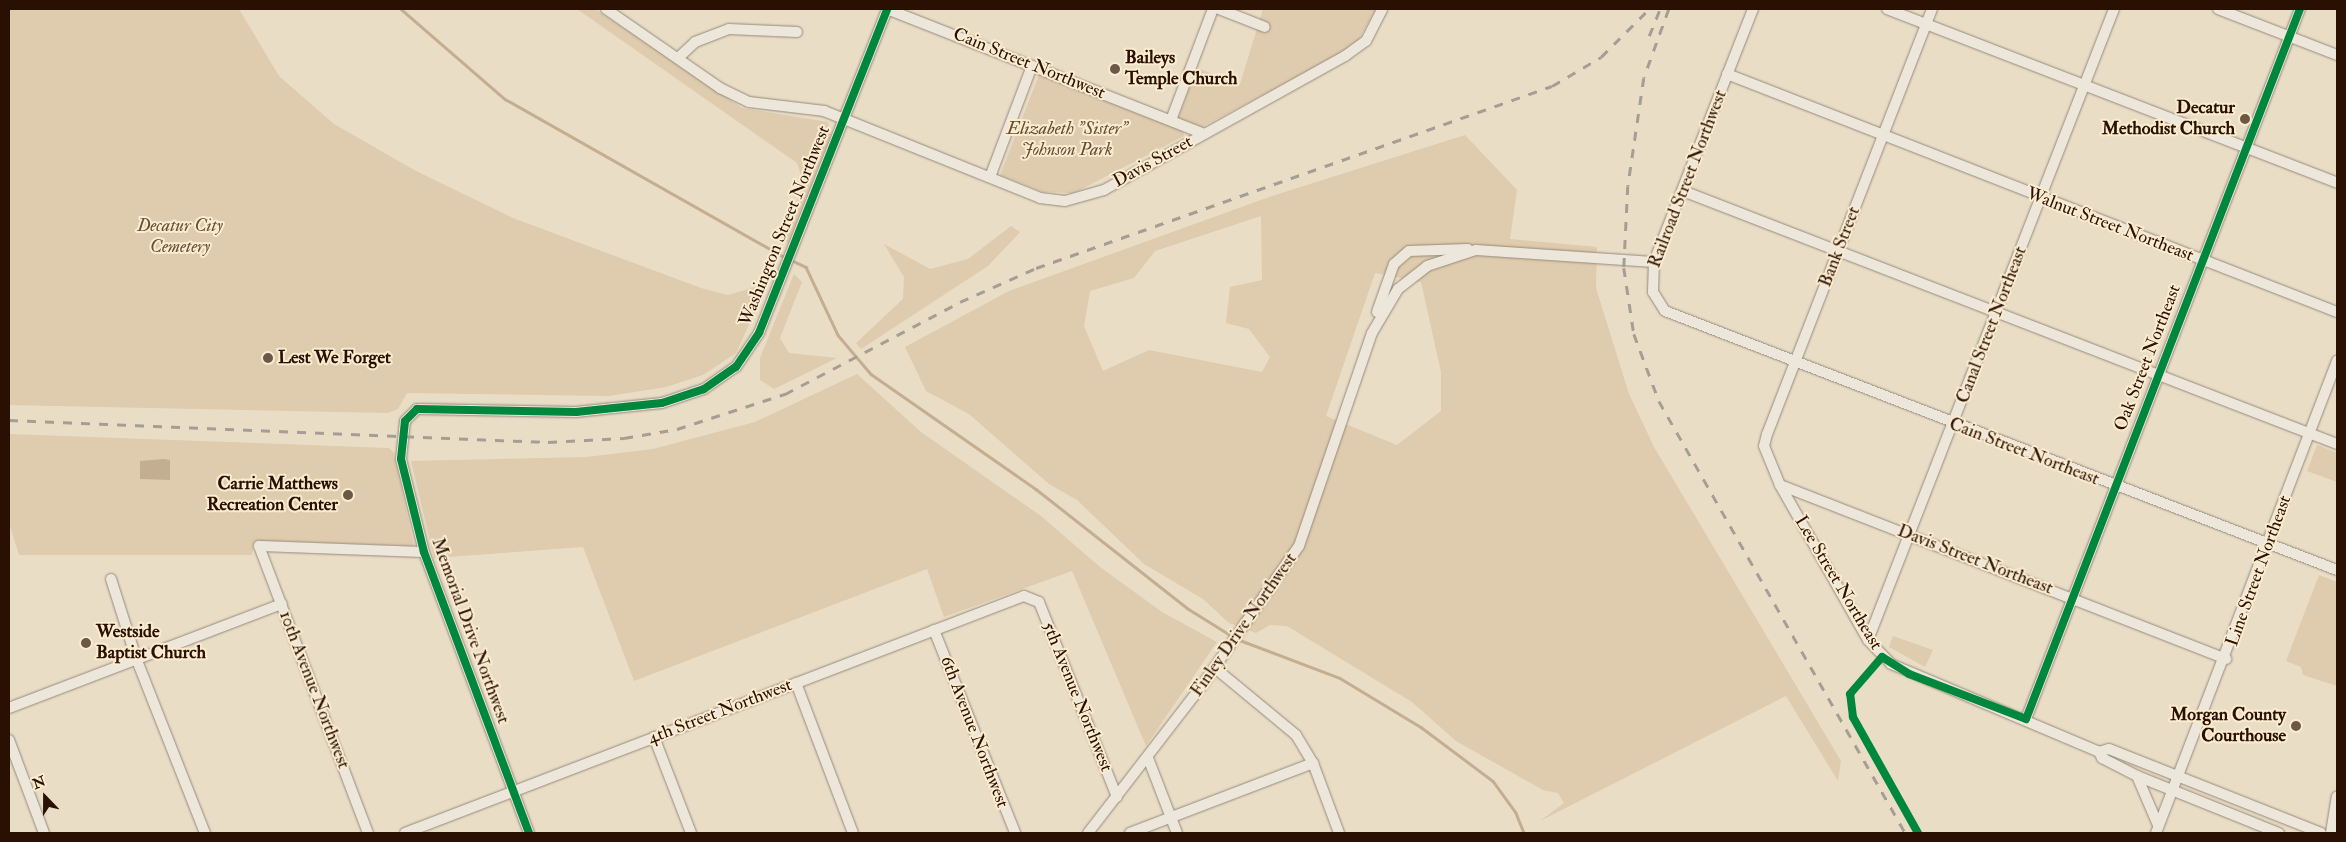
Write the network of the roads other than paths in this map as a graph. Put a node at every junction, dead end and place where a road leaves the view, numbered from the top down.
1 (606, 9) edge
2 (887, 9) edge
3 (1213, 9) edge
4 (1219, 9) edge
5 (1382, 9) edge
6 (1753, 9) edge
7 (1887, 9) edge
8 (1932, 9) edge
9 (2114, 9) edge
10 (2218, 9) edge
11 (2300, 9) edge
12 (1926, 24) junction
13 (1265, 28) dead end
14 (797, 32) dead end
15 (2290, 37) junction
16 (2337, 55) edge
17 (678, 58) junction
18 (1032, 66) junction
19 (1727, 74) junction
20 (2085, 85) junction
21 (844, 118) junction
22 (1171, 120) junction
23 (1204, 134) junction
24 (1882, 138) junction
25 (2247, 148) junction
26 (990, 177) junction
27 (2337, 183) edge
28 (1683, 190) junction
29 (2041, 198) junction
30 (1476, 250) junction
31 (1838, 250) junction
32 (1654, 262) junction
33 (2202, 262) junction
34 (1997, 312) junction
35 (2337, 312) edge
36 (1372, 333) junction
37 (2337, 361) edge
38 (1795, 363) junction
39 (2158, 374) junction
40 (417, 409) joint
41 (1954, 425) junction
42 (2309, 433) junction
43 (2337, 444) edge
44 (1780, 485) junction
45 (2113, 486) junction
46 (1910, 536) junction
47 (2270, 546) junction
48 (424, 552) junction
49 (2337, 570) edge
50 (111, 579) dead end
51 (2070, 597) junction
52 (1036, 598) joint
53 (282, 604) junction
54 (934, 630) junction
55 (1868, 640) junction
56 (136, 658) junction
57 (2226, 659) junction
58 (1215, 668) junction
59 (796, 683) junction
60 (9, 708) edge
61 (2026, 719) junction
62 (654, 738) junction
63 (9, 740) edge
64 (2100, 752) junction
65 (1148, 758) junction
66 (1313, 763) junction
67 (2137, 776) junction
68 (2179, 780) junction
69 (514, 792) junction
70 (2174, 792) junction
71 (2337, 796) edge
72 (1117, 797) junction
73 (1171, 817) junction
74 (2157, 829) edge
75 (44, 833) edge
76 (205, 833) edge
77 (368, 833) edge
78 (405, 833) edge
79 (530, 833) edge
80 (691, 833) edge
81 (853, 833) edge
82 (1014, 833) edge
83 (1088, 833) edge
84 (1130, 833) edge
85 (1177, 833) edge
86 (1339, 833) edge
87 (2279, 833) edge
88 (2321, 833) edge
89 (2331, 833) edge

1 - 17 street, Davis Street
2 - 18 street, Cain Street Northwest
2 - 21 street, Washington Street Northwest
3 - 22 street
4 - 13 street
5 - 23 street, Davis Street
6 - 19 street, Railroad Street Northwest
7 - 12 street
8 - 12 street, Bank Street
9 - 20 street, Canal Street Northeast
10 - 15 street
11 - 15 street, Oak Street Northeast
12 - 20 street
12 - 24 street, Bank Street
14 - 17 street
15 - 16 street
15 - 25 street, Oak Street Northeast
17 - 21 street, Davis Street
18 - 22 street, Cain Street Northwest
18 - 26 street
19 - 24 street, Walnut Street Northeast
19 - 28 street, Railroad Street Northwest
20 - 25 street
20 - 29 street, Canal Street Northeast
21 - 26 street, Davis Street
21 - 40 street, Washington Street Northwest
22 - 23 street, Cain Street Northwest
23 - 26 street, Davis Street
24 - 29 street, Walnut Street Northeast
24 - 31 street, Bank Street
25 - 27 street
25 - 33 street, Oak Street Northeast
28 - 31 street
28 - 32 street, Railroad Street Northwest
29 - 33 street, Walnut Street Northeast
29 - 34 street, Canal Street Northeast
30 - 32 street, Finley Drive Northwest
30 - 36 street, Finley Drive Northwest
30 - 36 street, Finley Drive Northwest
31 - 34 street
31 - 38 street, Bank Street
32 - 38 street, Railroad Street Northwest
33 - 35 street, Walnut Street Northeast
33 - 39 street, Oak Street Northeast
34 - 39 street
34 - 41 street, Canal Street Northeast
36 - 58 street, Finley Drive Northwest
37 - 42 street, Line Street Northeast
38 - 41 street, Cain Street Northeast
38 - 44 street, Bank Street
39 - 42 street
39 - 45 street, Oak Street Northeast
40 - 48 street, Memorial Drive Northwest
41 - 45 street, Cain Street Northeast
41 - 46 street, Canal Street Northeast
42 - 43 street
42 - 47 street, Line Street Northeast
44 - 46 street, Davis Street Northeast
44 - 55 street, Lee Street Northeast
45 - 47 street, Cain Street Northeast
45 - 51 street, Oak Street Northeast
46 - 51 street, Davis Street Northeast
46 - 55 street, Canal Street Northeast
47 - 49 street, Cain Street Northeast
47 - 57 street, Line Street Northeast
48 - 53 street, 10th Avenue Northwest
48 - 69 street, Memorial Drive Northwest
50 - 56 street
51 - 57 street, Davis Street Northeast
51 - 61 street, Oak Street Northeast
52 - 54 street, 4th Street Northwest
52 - 72 street, 5th Avenue Northwest
53 - 56 street
53 - 77 street, 10th Avenue Northwest
54 - 59 street, 4th Street Northwest
54 - 82 street, 6th Avenue Northwest
55 - 61 street, Lee Street Northeast
56 - 60 street
56 - 76 street
57 - 68 street, Line Street Northeast
58 - 65 street, Finley Drive Northwest
58 - 66 street
59 - 62 street, 4th Street Northwest
59 - 81 street
61 - 64 street, Lee Street Northeast
62 - 69 street, 4th Street Northwest
62 - 80 street
63 - 75 street
64 - 67 street, Lee Street Northeast
64 - 68 street, Lee Street Northeast
65 - 72 street, Finley Drive Northwest
65 - 73 street
66 - 73 street
66 - 86 street
67 - 70 street, Lee Street Northeast
67 - 74 street
68 - 70 street
68 - 88 street, Lee Street Northeast
69 - 78 street, 4th Street Northwest
69 - 79 street, Memorial Drive Northwest
70 - 74 street
70 - 87 street, Lee Street Northeast
71 - 89 street
72 - 83 street, Finley Drive Northwest
73 - 84 street
73 - 85 street

